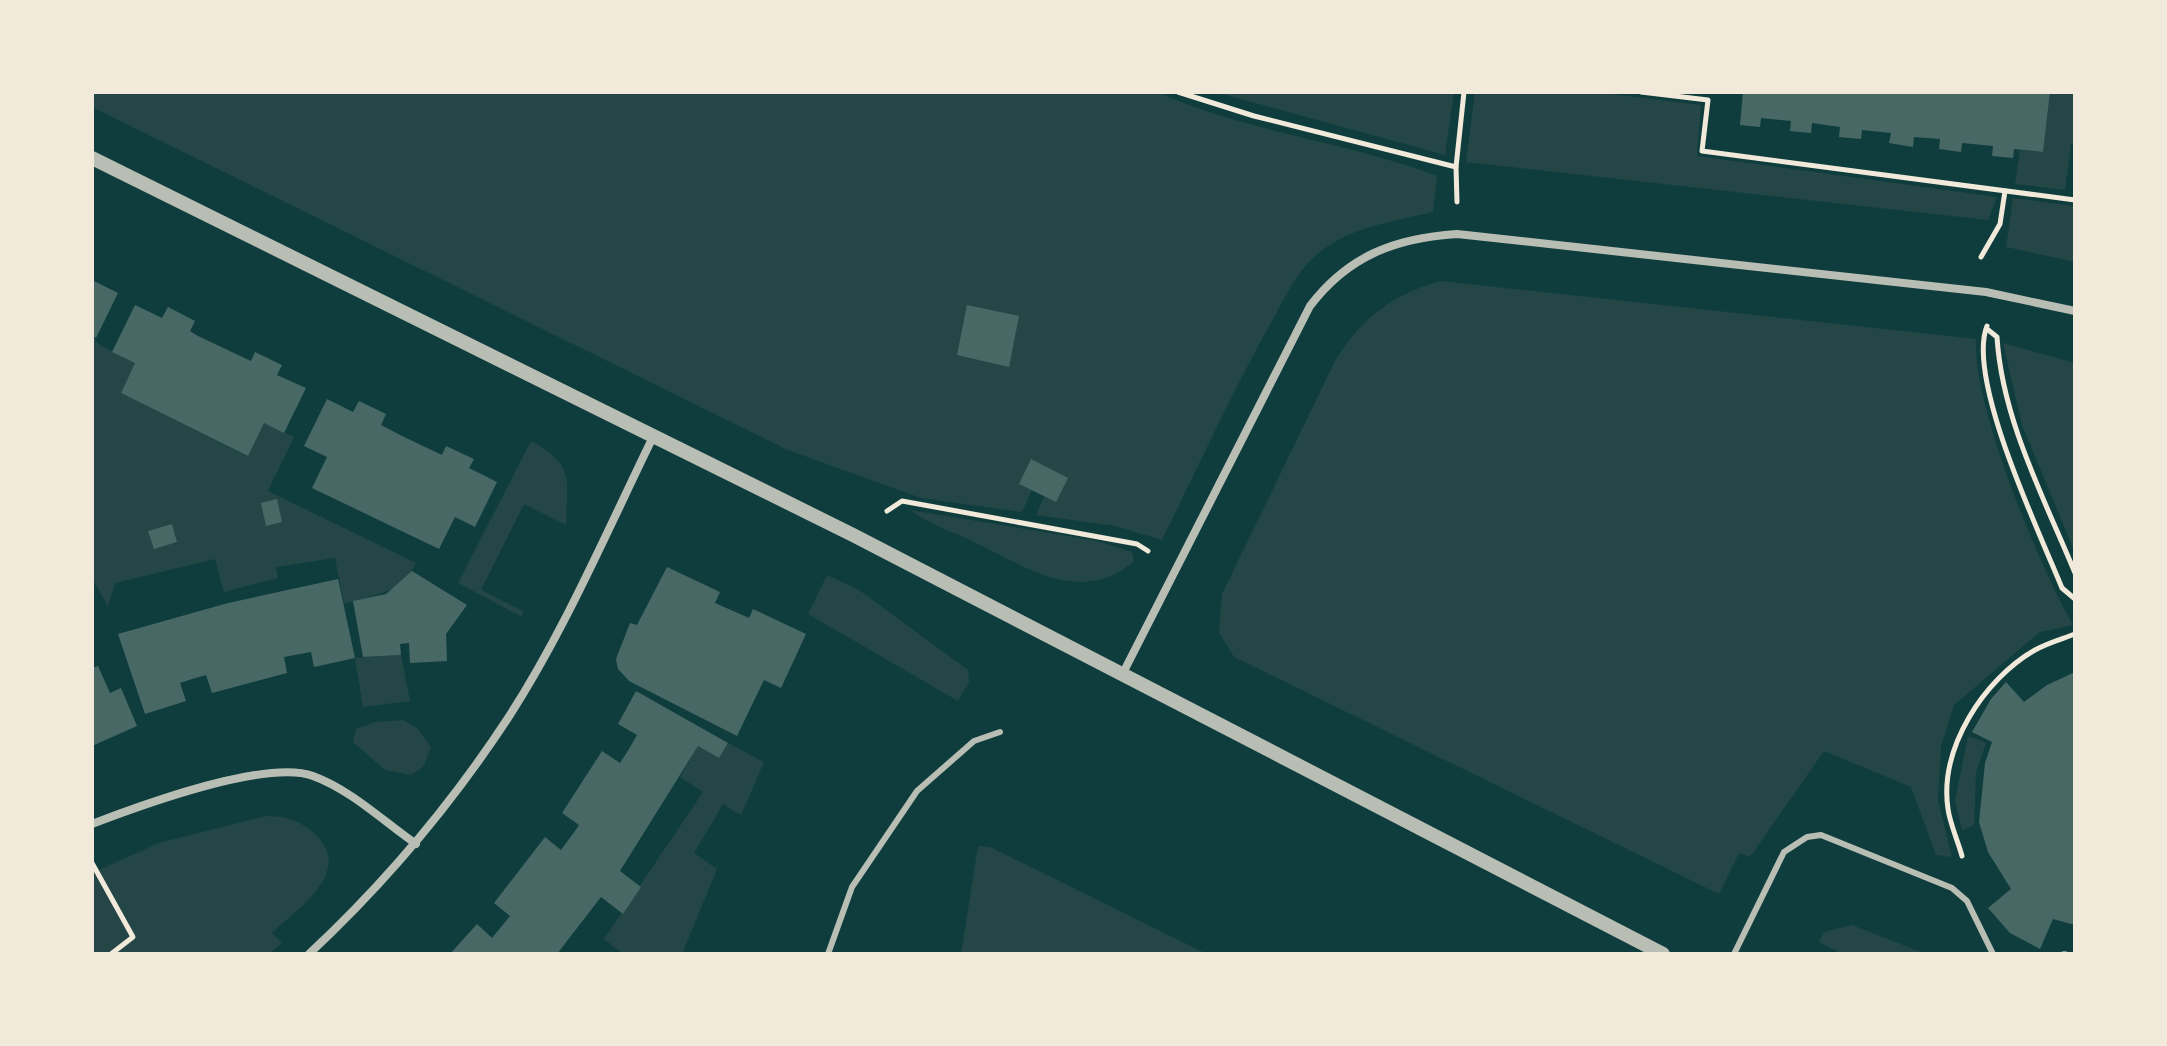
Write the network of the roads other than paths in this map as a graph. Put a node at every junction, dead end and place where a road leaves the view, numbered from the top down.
1 (92, 158) edge
2 (2075, 311) edge
3 (653, 437) junction
4 (1121, 676) junction
5 (1000, 732) dead end
6 (92, 824) edge
7 (416, 844) junction
8 (309, 954) edge
9 (828, 954) edge
10 (1663, 954) edge
11 (1734, 954) edge
12 (1993, 954) edge

1 - 3 street
2 - 4 street
3 - 4 street
3 - 7 street
4 - 10 street
5 - 9 lane
6 - 7 street
7 - 8 street
11 - 12 lane

